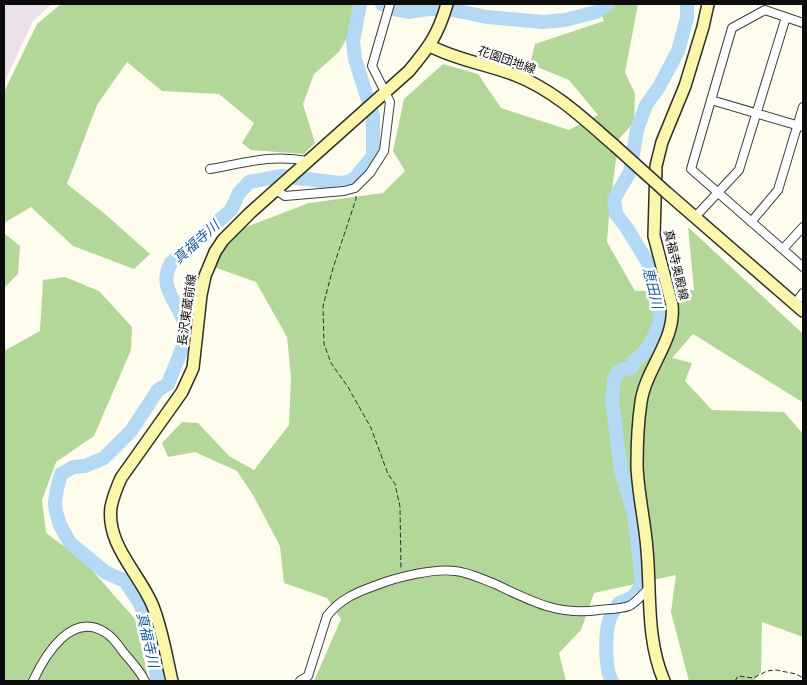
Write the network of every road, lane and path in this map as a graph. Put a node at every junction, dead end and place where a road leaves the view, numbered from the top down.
1 (390, 4) edge
2 (447, 4) edge
3 (708, 4) edge
4 (786, 17) junction
5 (803, 22) edge
6 (430, 46) junction
7 (383, 95) junction
8 (711, 100) junction
9 (803, 106) edge
10 (756, 114) junction
11 (800, 127) edge
12 (305, 163) junction
13 (210, 169) dead end
14 (279, 188) junction
15 (355, 188) junction
16 (717, 192) junction
17 (695, 217) junction
18 (751, 222) junction
19 (803, 227) edge
20 (783, 249) junction
21 (803, 266) edge
22 (803, 293) edge
23 (799, 307) edge
24 (401, 577) junction
25 (649, 588) junction
26 (803, 678) edge
27 (33, 681) edge
28 (145, 681) edge
29 (172, 681) edge
30 (300, 681) edge
31 (664, 681) edge
32 (735, 681) edge

1 - 7 street
2 - 6 street, 長沢東蔵前線
3 - 25 street, 真福寺奥殿線
4 - 5 street
4 - 8 street
4 - 10 street
6 - 7 street, 長沢東蔵前線
6 - 17 street, 花園団地線, bridge
7 - 12 street, 長沢東蔵前線
7 - 15 street
8 - 10 street
8 - 16 street
9 - 11 street
10 - 11 street
10 - 16 street
11 - 18 street
12 - 13 street
12 - 14 street, 長沢東蔵前線
14 - 15 street
14 - 29 street, 長沢東蔵前線
15 - 24 path
16 - 17 street
16 - 18 street
17 - 23 street
18 - 20 street
19 - 20 street
20 - 21 street
22 - 23 street
24 - 25 street
24 - 30 street
25 - 31 street, 真福寺奥殿線
26 - 32 path
27 - 28 street

